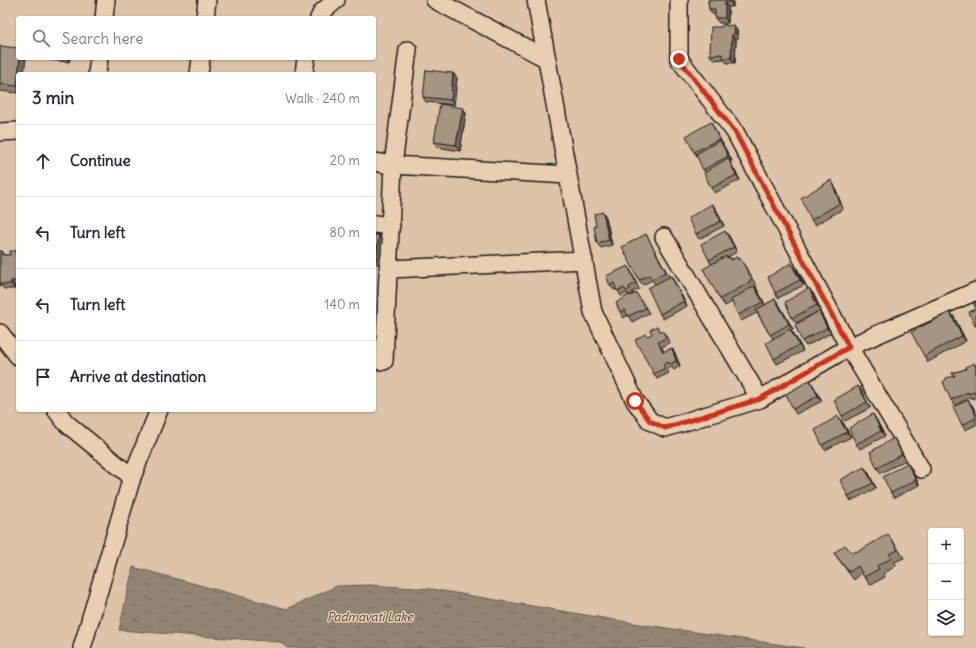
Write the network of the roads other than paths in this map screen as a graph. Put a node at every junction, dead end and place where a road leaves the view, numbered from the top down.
1 (106, 0) edge
2 (207, 0) edge
3 (336, 0) edge
4 (435, 0) edge
5 (536, 0) edge
6 (679, 0) edge
7 (104, 16) edge
8 (205, 16) edge
9 (320, 16) edge
10 (408, 50) dead end
11 (547, 59) junction
12 (99, 60) edge
13 (201, 60) edge
14 (306, 60) edge
15 (97, 72) edge
16 (199, 72) edge
17 (304, 72) edge
18 (16, 131) edge
19 (0, 132) edge
20 (376, 162) edge
21 (393, 166) junction
22 (568, 175) junction
23 (376, 224) edge
24 (391, 226) junction
25 (664, 237) dead end
26 (584, 260) junction
27 (390, 269) junction
28 (976, 291) edge
29 (381, 301) edge
30 (0, 333) edge
31 (849, 347) junction
32 (16, 353) edge
33 (376, 360) edge
34 (760, 399) junction
35 (58, 412) edge
36 (158, 412) edge
37 (921, 469) dead end
38 (132, 477) junction
39 (82, 648) edge

1 - 7 street
2 - 8 street
3 - 9 street
4 - 11 street
5 - 11 street
6 - 31 street
10 - 21 street
11 - 22 street
12 - 15 street
13 - 16 street
14 - 17 street
18 - 19 street
20 - 21 street
21 - 22 street
21 - 24 street
22 - 26 street
23 - 24 street
24 - 27 street
25 - 34 street
26 - 27 street
26 - 34 street
27 - 29 street
28 - 31 street
29 - 33 street
30 - 32 street
31 - 34 street
31 - 37 street
35 - 38 street
36 - 38 street
38 - 39 street

